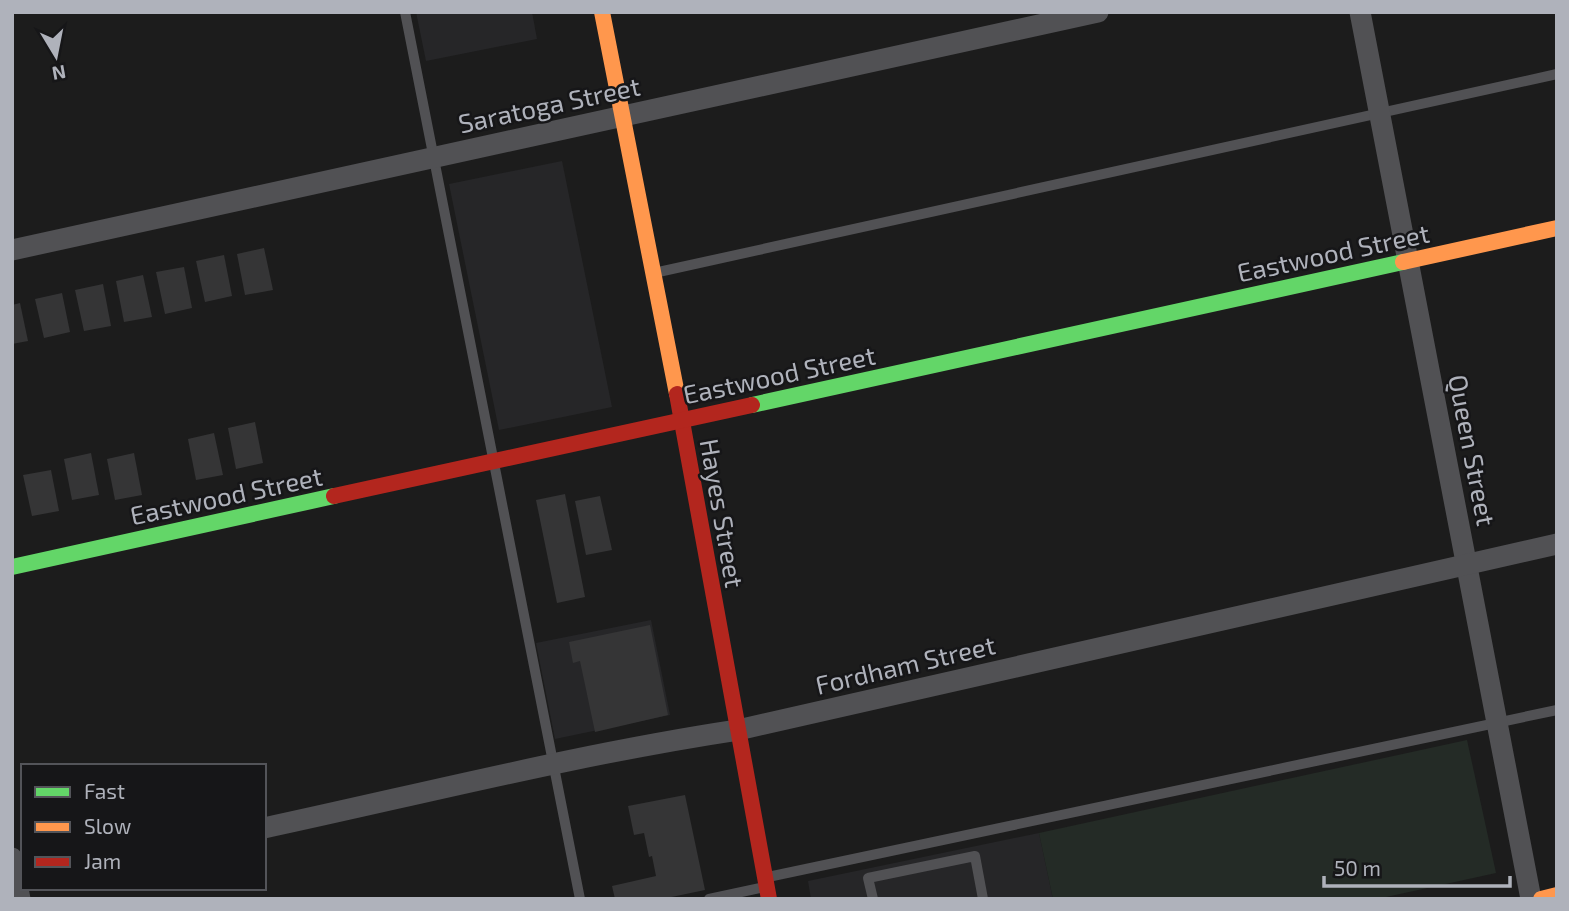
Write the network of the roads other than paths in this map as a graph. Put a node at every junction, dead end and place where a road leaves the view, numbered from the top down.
1 (405, 12) edge
2 (602, 12) edge
3 (1098, 12) edge
4 (1360, 12) edge
5 (1557, 74) edge
6 (1380, 113) junction
7 (622, 117) junction
8 (434, 158) junction
9 (1557, 228) edge
10 (12, 250) edge
11 (1409, 260) junction
12 (653, 273) junction
13 (682, 421) junction
14 (493, 462) junction
15 (1557, 544) edge
16 (1467, 564) junction
17 (12, 567) edge
18 (1557, 710) edge
19 (1496, 724) junction
20 (738, 730) junction
21 (554, 765) junction
22 (266, 828) edge
23 (12, 858) edge
24 (18, 886) edge
25 (768, 887) edge
26 (1557, 895) edge
27 (580, 899) edge
28 (709, 899) edge
29 (873, 899) edge
30 (983, 899) edge
31 (1531, 899) edge
32 (1541, 899) edge

1 - 8 lane
2 - 7 street, Hayes Street
3 - 7 street, Saratoga Street
4 - 6 street, Queen Street
5 - 6 lane
6 - 11 street, Queen Street
6 - 12 lane
7 - 8 street, Saratoga Street
7 - 12 street, Hayes Street
8 - 10 street, Saratoga Street
8 - 14 lane
9 - 11 street, Eastwood Street
11 - 13 street, Eastwood Street
11 - 16 street, Queen Street
12 - 13 street, Hayes Street
13 - 14 street, Eastwood Street
13 - 20 street, Hayes Street
14 - 17 street, Eastwood Street
14 - 21 lane
15 - 16 street, Fordham Street
16 - 19 street, Queen Street
16 - 20 street, Fordham Street
18 - 19 lane
19 - 25 lane
19 - 31 street, Queen Street
20 - 21 street, Fordham Street
20 - 25 street, Hayes Street
21 - 22 street, Fordham Street
21 - 27 lane
23 - 24 street
25 - 28 lane
26 - 32 street
29 - 30 lane

